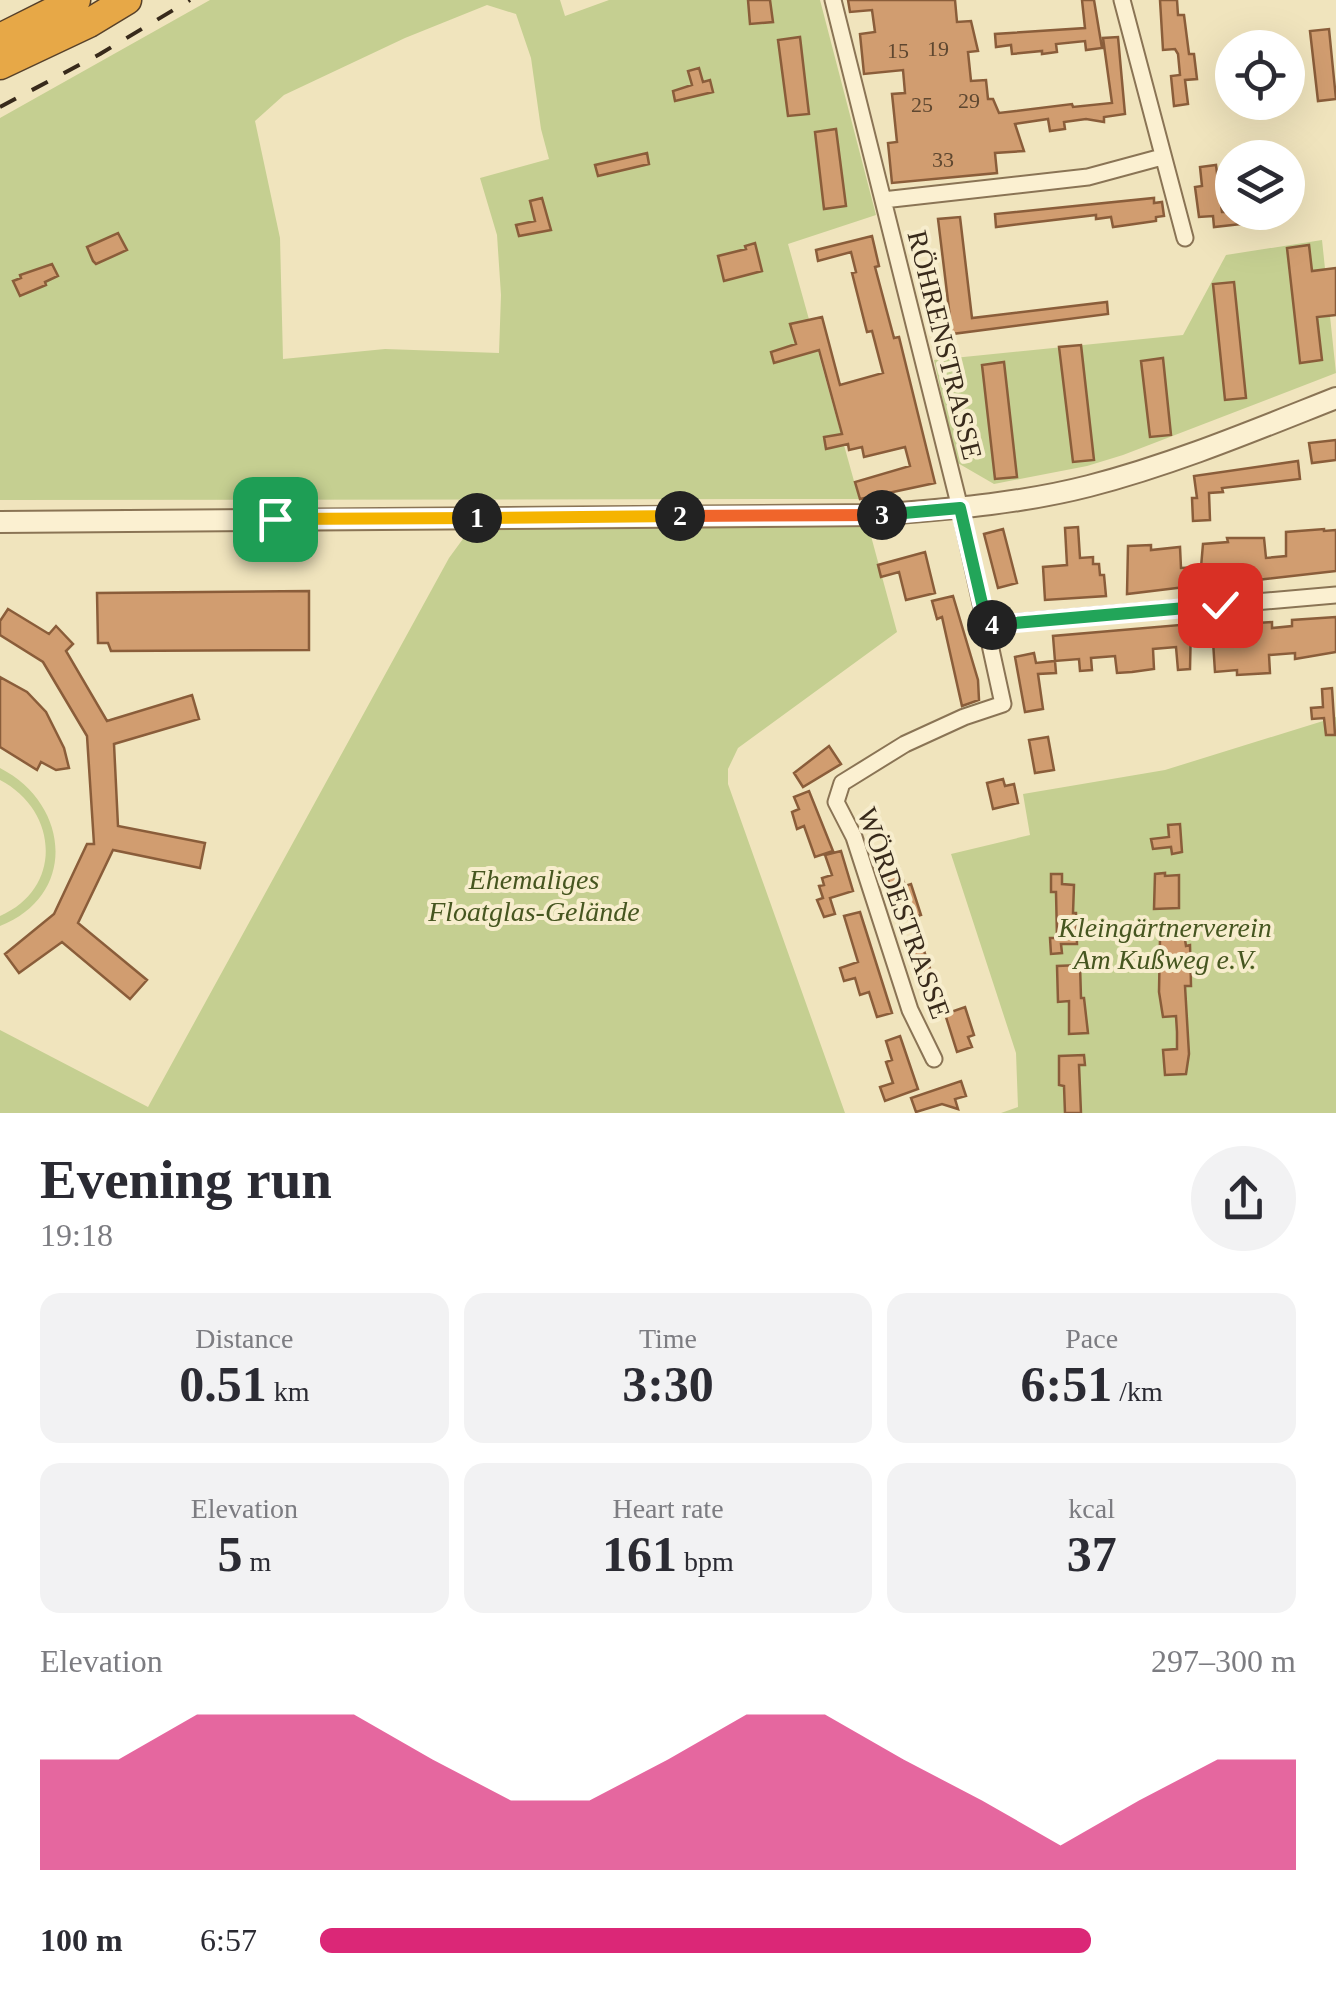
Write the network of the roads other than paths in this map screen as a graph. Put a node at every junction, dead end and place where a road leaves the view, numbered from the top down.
1 (76, 0) edge
2 (127, 0) edge
3 (833, 0) edge
4 (1122, 0) edge
5 (0, 38) edge
6 (0, 65) edge
7 (1162, 156) junction
8 (883, 200) junction
9 (1184, 238) dead end
10 (1336, 398) edge
11 (960, 508) junction
12 (0, 522) edge
13 (1336, 595) edge
14 (987, 625) junction
15 (1003, 704) joint
16 (934, 1059) dead end

1 - 5 highway
2 - 6 highway
3 - 8 street, RÖHRENSTRASSE
4 - 7 street
7 - 8 street
7 - 9 street
8 - 11 street, RÖHRENSTRASSE
10 - 11 street
11 - 12 street
11 - 14 street, RÖHRENSTRASSE
13 - 14 street
14 - 15 street, RÖHRENSTRASSE
15 - 16 street, WÖRDESTRASSE

